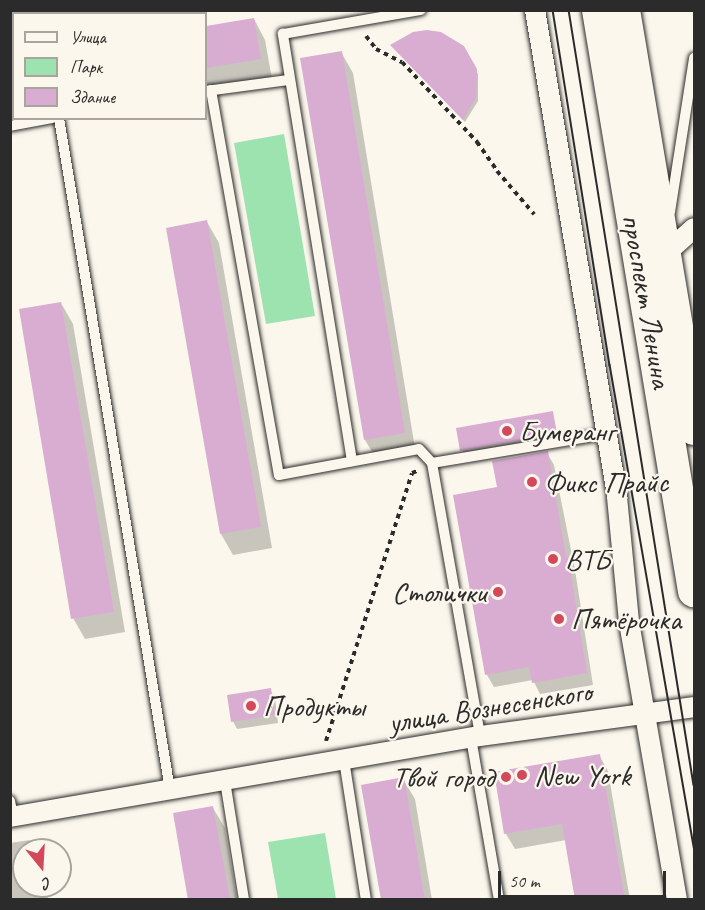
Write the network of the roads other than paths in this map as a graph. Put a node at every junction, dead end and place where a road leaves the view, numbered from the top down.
1 (421, 10) edge
2 (535, 10) edge
3 (598, 10) edge
4 (624, 10) edge
5 (360, 16) edge
6 (694, 58) edge
7 (288, 80) junction
8 (208, 91) edge
9 (42, 120) edge
10 (59, 120) edge
11 (10, 126) edge
12 (694, 228) edge
13 (664, 255) junction
14 (675, 330) edge
15 (694, 429) edge
16 (606, 434) junction
17 (351, 461) junction
18 (432, 463) junction
19 (694, 591) edge
20 (694, 707) edge
21 (646, 714) junction
22 (475, 737) junction
23 (344, 760) junction
24 (225, 781) junction
25 (170, 790) junction
26 (11, 811) edge
27 (244, 900) edge
28 (366, 900) edge
29 (500, 900) edge
30 (677, 900) edge

1 - 5 lane
2 - 16 street
3 - 14 main road, проспект Ленина
4 - 13 main road, проспект Ленина
5 - 7 lane
6 - 13 lane
7 - 8 lane
7 - 17 lane
8 - 17 lane
9 - 11 lane
10 - 25 lane
12 - 13 street
13 - 14 main road, проспект Ленина
14 - 15 main road, проспект Ленина
14 - 19 main road, проспект Ленина
16 - 18 lane
16 - 21 street
17 - 18 lane
18 - 22 lane
20 - 21 street, улица Вознесенского
21 - 22 street, улица Вознесенского
21 - 30 street
22 - 23 street, улица Вознесенского
22 - 29 lane
23 - 24 street, улица Вознесенского
23 - 28 lane
24 - 25 street, улица Вознесенского
24 - 27 lane
25 - 26 street, улица Вознесенского

